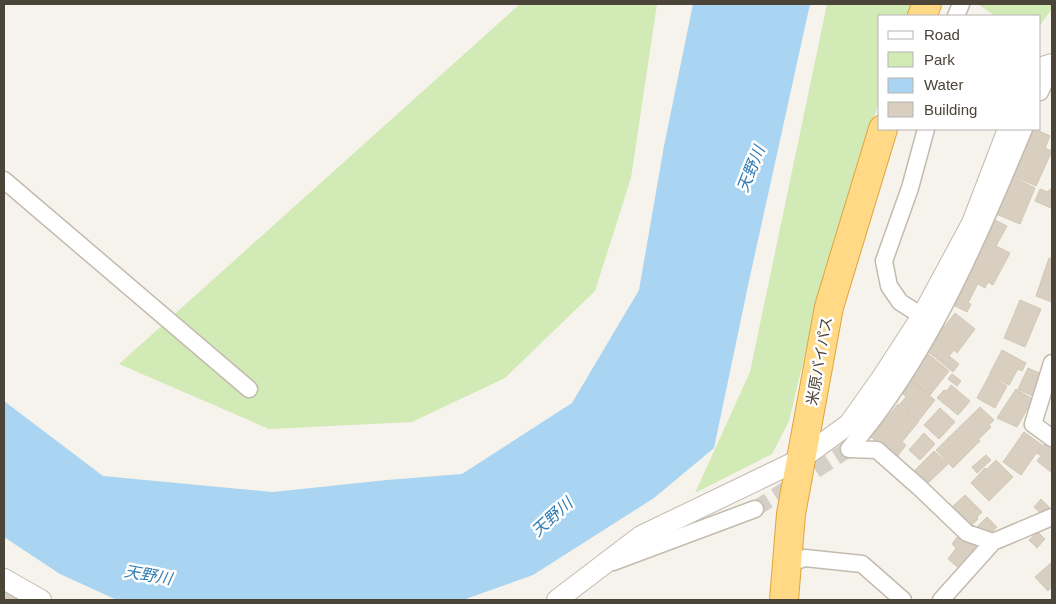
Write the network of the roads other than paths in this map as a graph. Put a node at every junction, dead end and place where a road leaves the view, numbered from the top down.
1 (1045, 67) edge
2 (1041, 90) edge
3 (926, 130) edge
4 (1008, 130) edge
5 (1024, 130) edge
6 (881, 135) edge
7 (4, 180) edge
8 (922, 316) junction
9 (1052, 363) edge
10 (249, 389) dead end
11 (1052, 438) edge
12 (801, 459) junction
13 (755, 509) tunnel mouth
14 (1052, 517) edge
15 (993, 542) junction
16 (787, 564) junction
17 (602, 566) junction
18 (4, 579) edge
19 (41, 600) edge
20 (557, 600) edge
21 (784, 600) edge
22 (903, 600) edge
23 (941, 600) edge

1 - 2 street
3 - 8 street
4 - 8 street
5 - 15 street
6 - 12 highway, 米原バイパス
7 - 10 street
8 - 12 street
9 - 11 street
12 - 16 highway, 米原バイパス
12 - 17 street
13 - 17 street
14 - 15 street
15 - 23 street
16 - 21 highway, 米原バイパス
16 - 22 street
17 - 20 street
18 - 19 street

